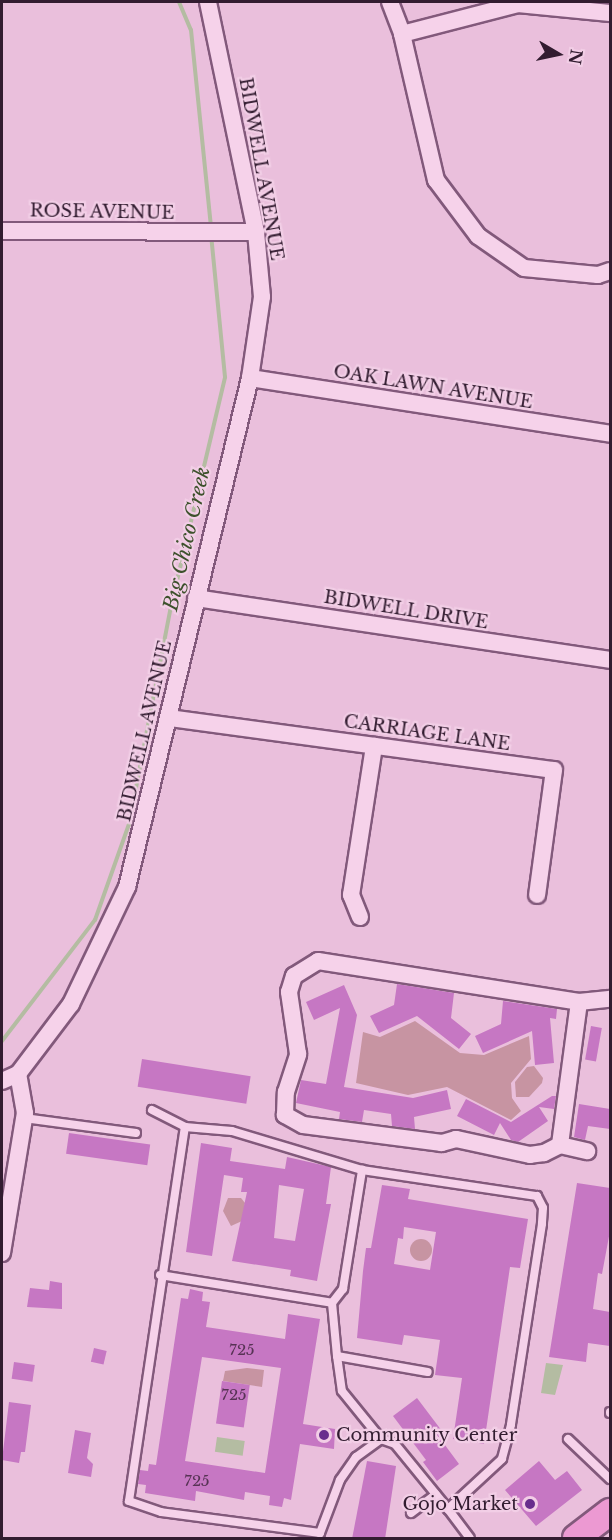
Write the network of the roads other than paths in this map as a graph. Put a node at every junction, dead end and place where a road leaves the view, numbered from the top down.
1 (208, 2) edge
2 (390, 2) edge
3 (518, 2) edge
4 (610, 13) edge
5 (402, 34) junction
6 (2, 231) edge
7 (256, 232) junction
8 (610, 271) edge
9 (250, 378) junction
10 (610, 434) edge
11 (196, 598) junction
12 (610, 660) edge
13 (169, 718) junction
14 (374, 746) junction
15 (537, 895) dead end
16 (360, 917) dead end
17 (609, 999) dead end
18 (579, 1002) junction
19 (18, 1074) junction
20 (2, 1081) edge
21 (152, 1110) dead end
22 (24, 1118) junction
23 (185, 1127) junction
24 (136, 1133) dead end
25 (561, 1145) junction
26 (587, 1151) dead end
27 (362, 1170) junction
28 (2, 1253) edge
29 (160, 1275) junction
30 (332, 1303) junction
31 (336, 1356) junction
32 (428, 1372) dead end
33 (381, 1439) junction
34 (568, 1439) dead end
35 (610, 1479) edge
36 (436, 1494) junction
37 (448, 1509) junction
38 (411, 1513) dead end
39 (470, 1539) edge

1 - 7 street, BIDWELL AVENUE
2 - 5 street
3 - 4 street
3 - 5 street
5 - 8 street
6 - 7 street, ROSE AVENUE
7 - 9 street, BIDWELL AVENUE
9 - 10 street, OAK LAWN AVENUE
9 - 11 street, BIDWELL AVENUE
11 - 12 street, BIDWELL DRIVE
11 - 13 street, BIDWELL AVENUE
13 - 14 street, CARRIAGE LANE
13 - 19 street, BIDWELL AVENUE
14 - 15 street, CARRIAGE LANE
14 - 16 street
17 - 18 street
18 - 25 street
18 - 25 street
19 - 20 street, BIDWELL AVENUE
19 - 22 street
21 - 23 lane
22 - 24 lane
22 - 28 street
23 - 27 lane
23 - 29 lane
25 - 26 street
27 - 30 lane
27 - 37 lane
29 - 30 lane
29 - 33 lane
30 - 31 lane
31 - 32 lane
31 - 33 lane
33 - 36 lane
34 - 35 lane
36 - 37 lane
36 - 38 lane
37 - 39 lane

